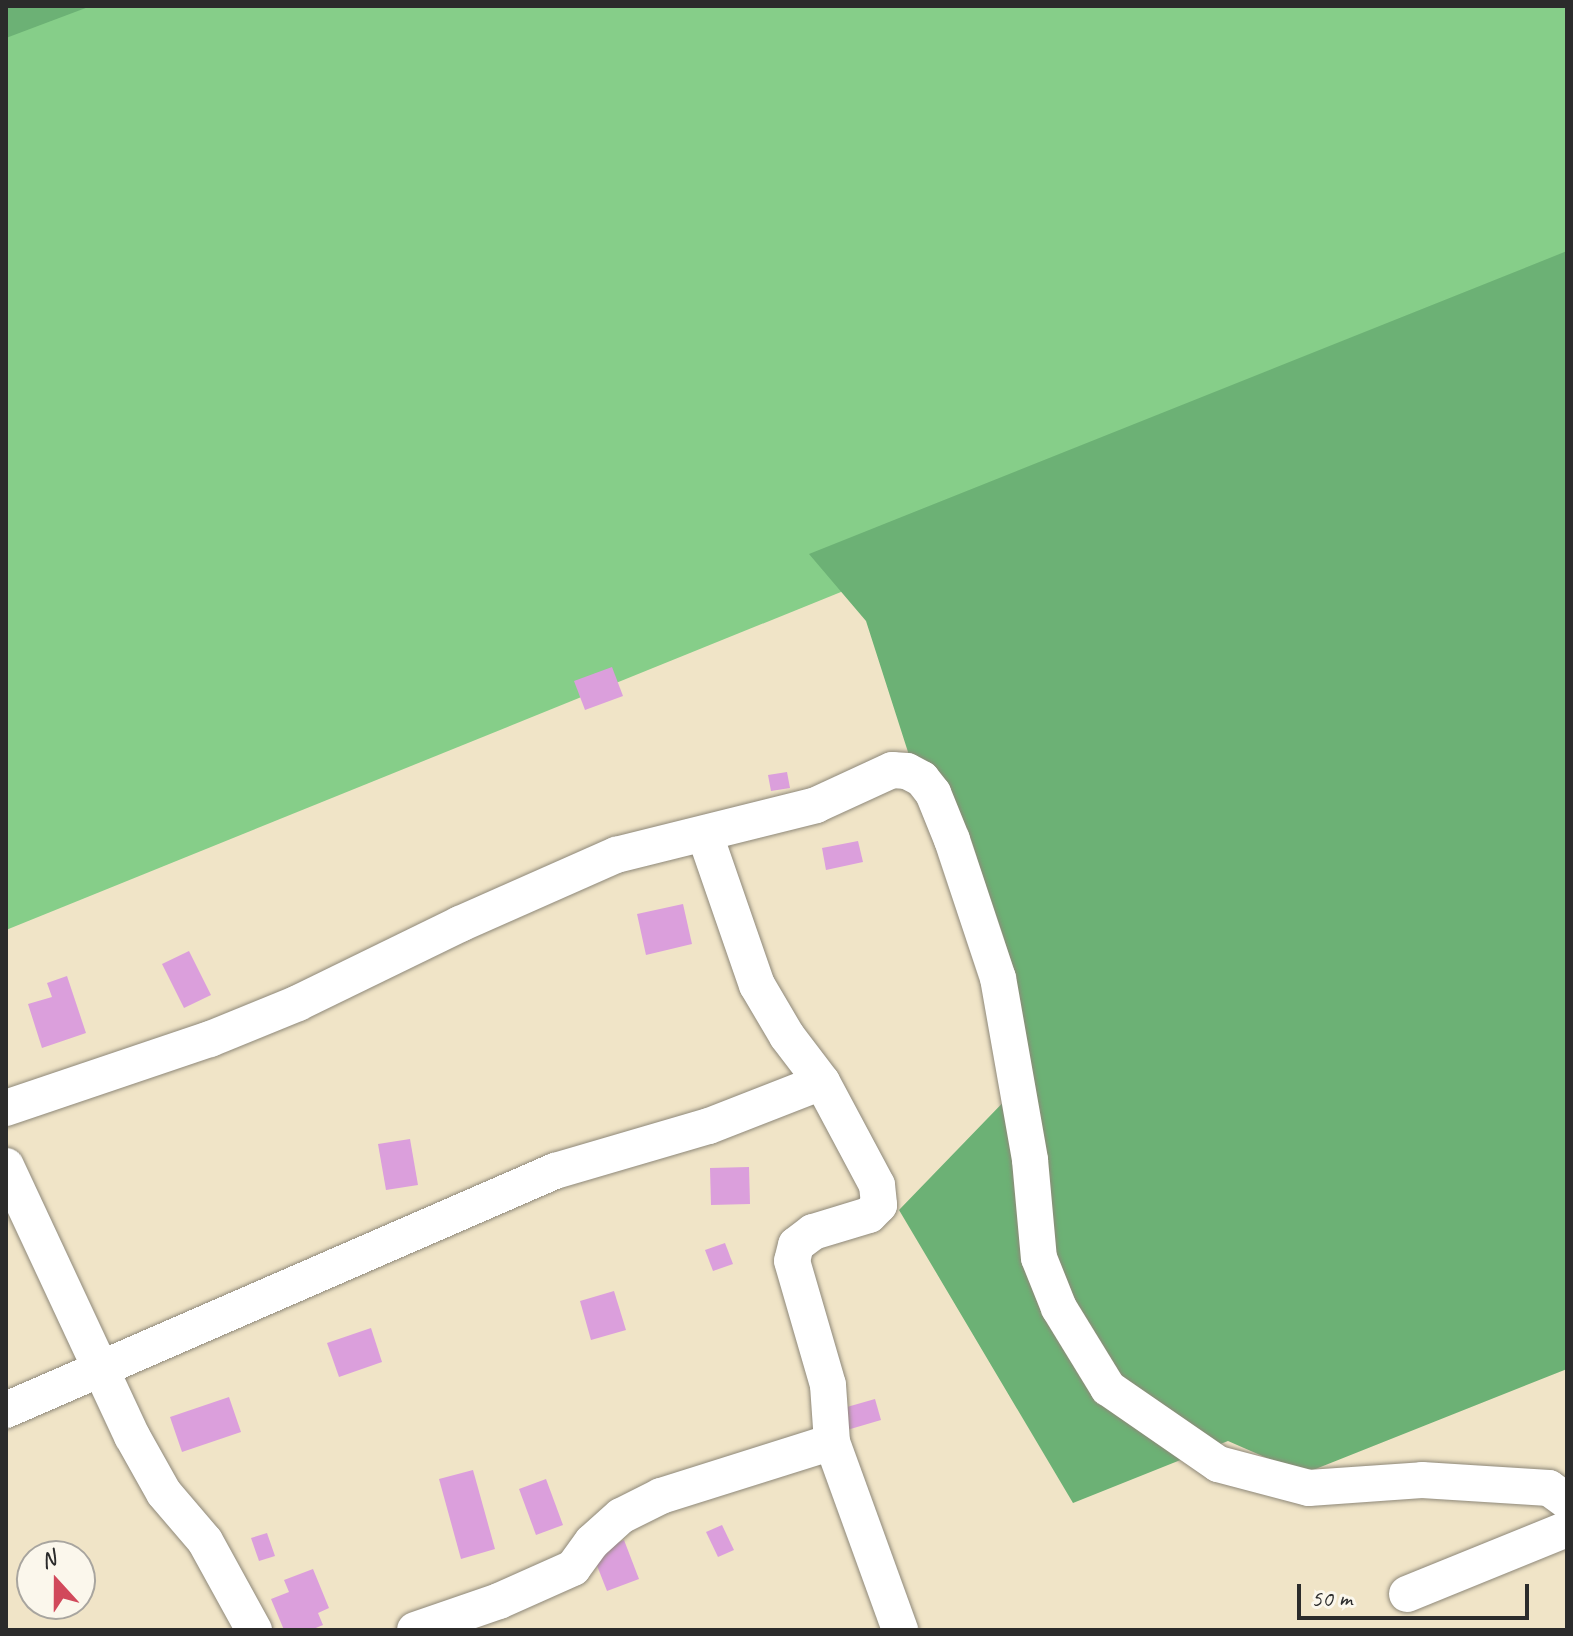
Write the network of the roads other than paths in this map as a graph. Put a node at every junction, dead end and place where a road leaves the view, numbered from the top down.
1 (705, 835) junction
2 (822, 1082) junction
3 (6, 1108) edge
4 (6, 1166) edge
5 (98, 1369) junction
6 (6, 1410) edge
7 (832, 1442) junction
8 (1567, 1501) edge
9 (1567, 1529) edge
10 (1407, 1594) dead end
11 (254, 1630) edge
12 (415, 1630) edge
13 (900, 1630) edge

1 - 2 street
1 - 3 street
1 - 8 street
2 - 5 street
2 - 7 street
4 - 5 street
5 - 6 street
5 - 11 street
7 - 12 street
7 - 13 street
9 - 10 street

